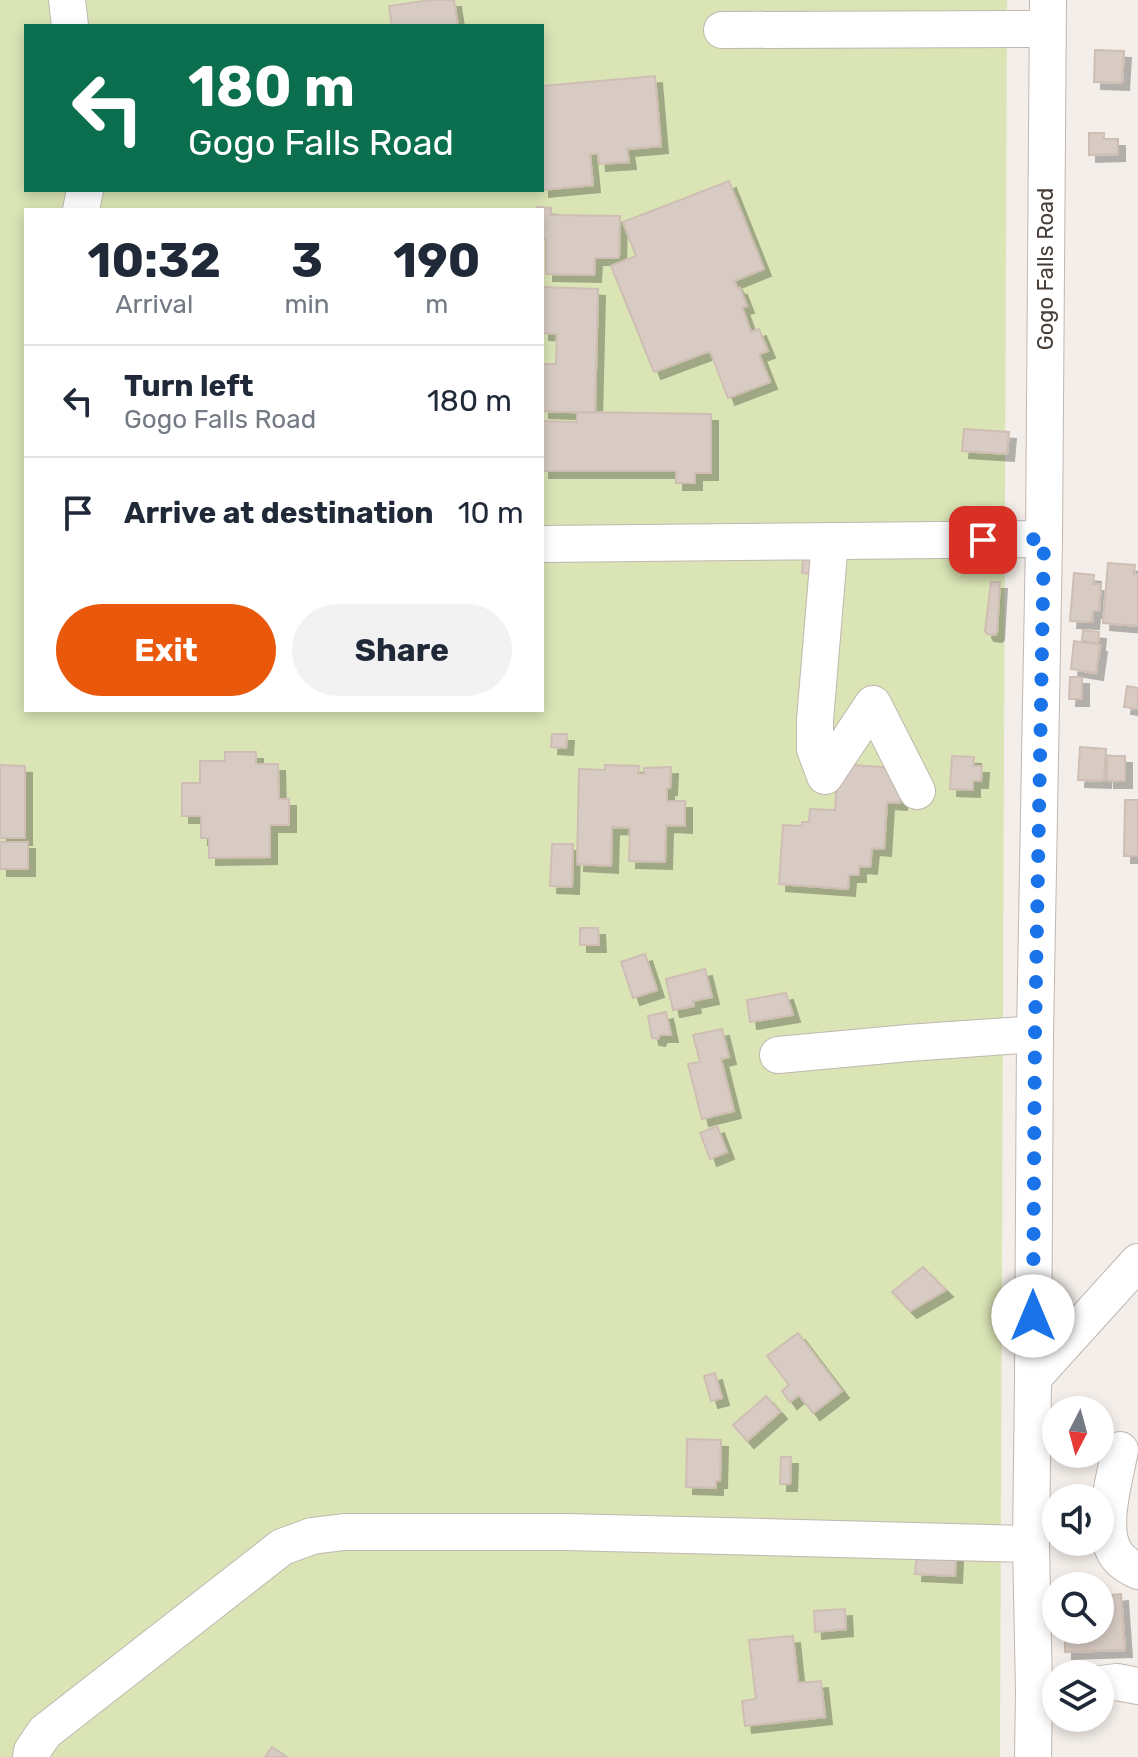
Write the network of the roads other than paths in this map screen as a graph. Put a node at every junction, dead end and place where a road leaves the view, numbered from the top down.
1 (67, 0) edge
2 (1048, 14) edge
3 (70, 24) edge
4 (722, 30) dead end
5 (1044, 539) junction
6 (830, 541) junction
7 (544, 544) edge
8 (917, 791) dead end
9 (1035, 1034) junction
10 (778, 1055) dead end
11 (1138, 1262) edge
12 (1033, 1378) junction
13 (1120, 1450) dead end
14 (1031, 1544) junction
15 (1138, 1571) edge
16 (1042, 1660) edge
17 (1114, 1682) edge
18 (1138, 1686) edge
19 (1042, 1707) edge
20 (31, 1757) edge
21 (1033, 1757) edge

1 - 3 street
2 - 4 street
2 - 5 street, Gogo Falls Road
5 - 6 street
5 - 9 street, Gogo Falls Road
6 - 7 street
6 - 8 street
9 - 10 street
9 - 12 street, Gogo Falls Road
11 - 12 street
12 - 14 street, Gogo Falls Road
13 - 15 street
14 - 16 street, Gogo Falls Road
14 - 20 street
17 - 18 street
19 - 21 street, Gogo Falls Road

